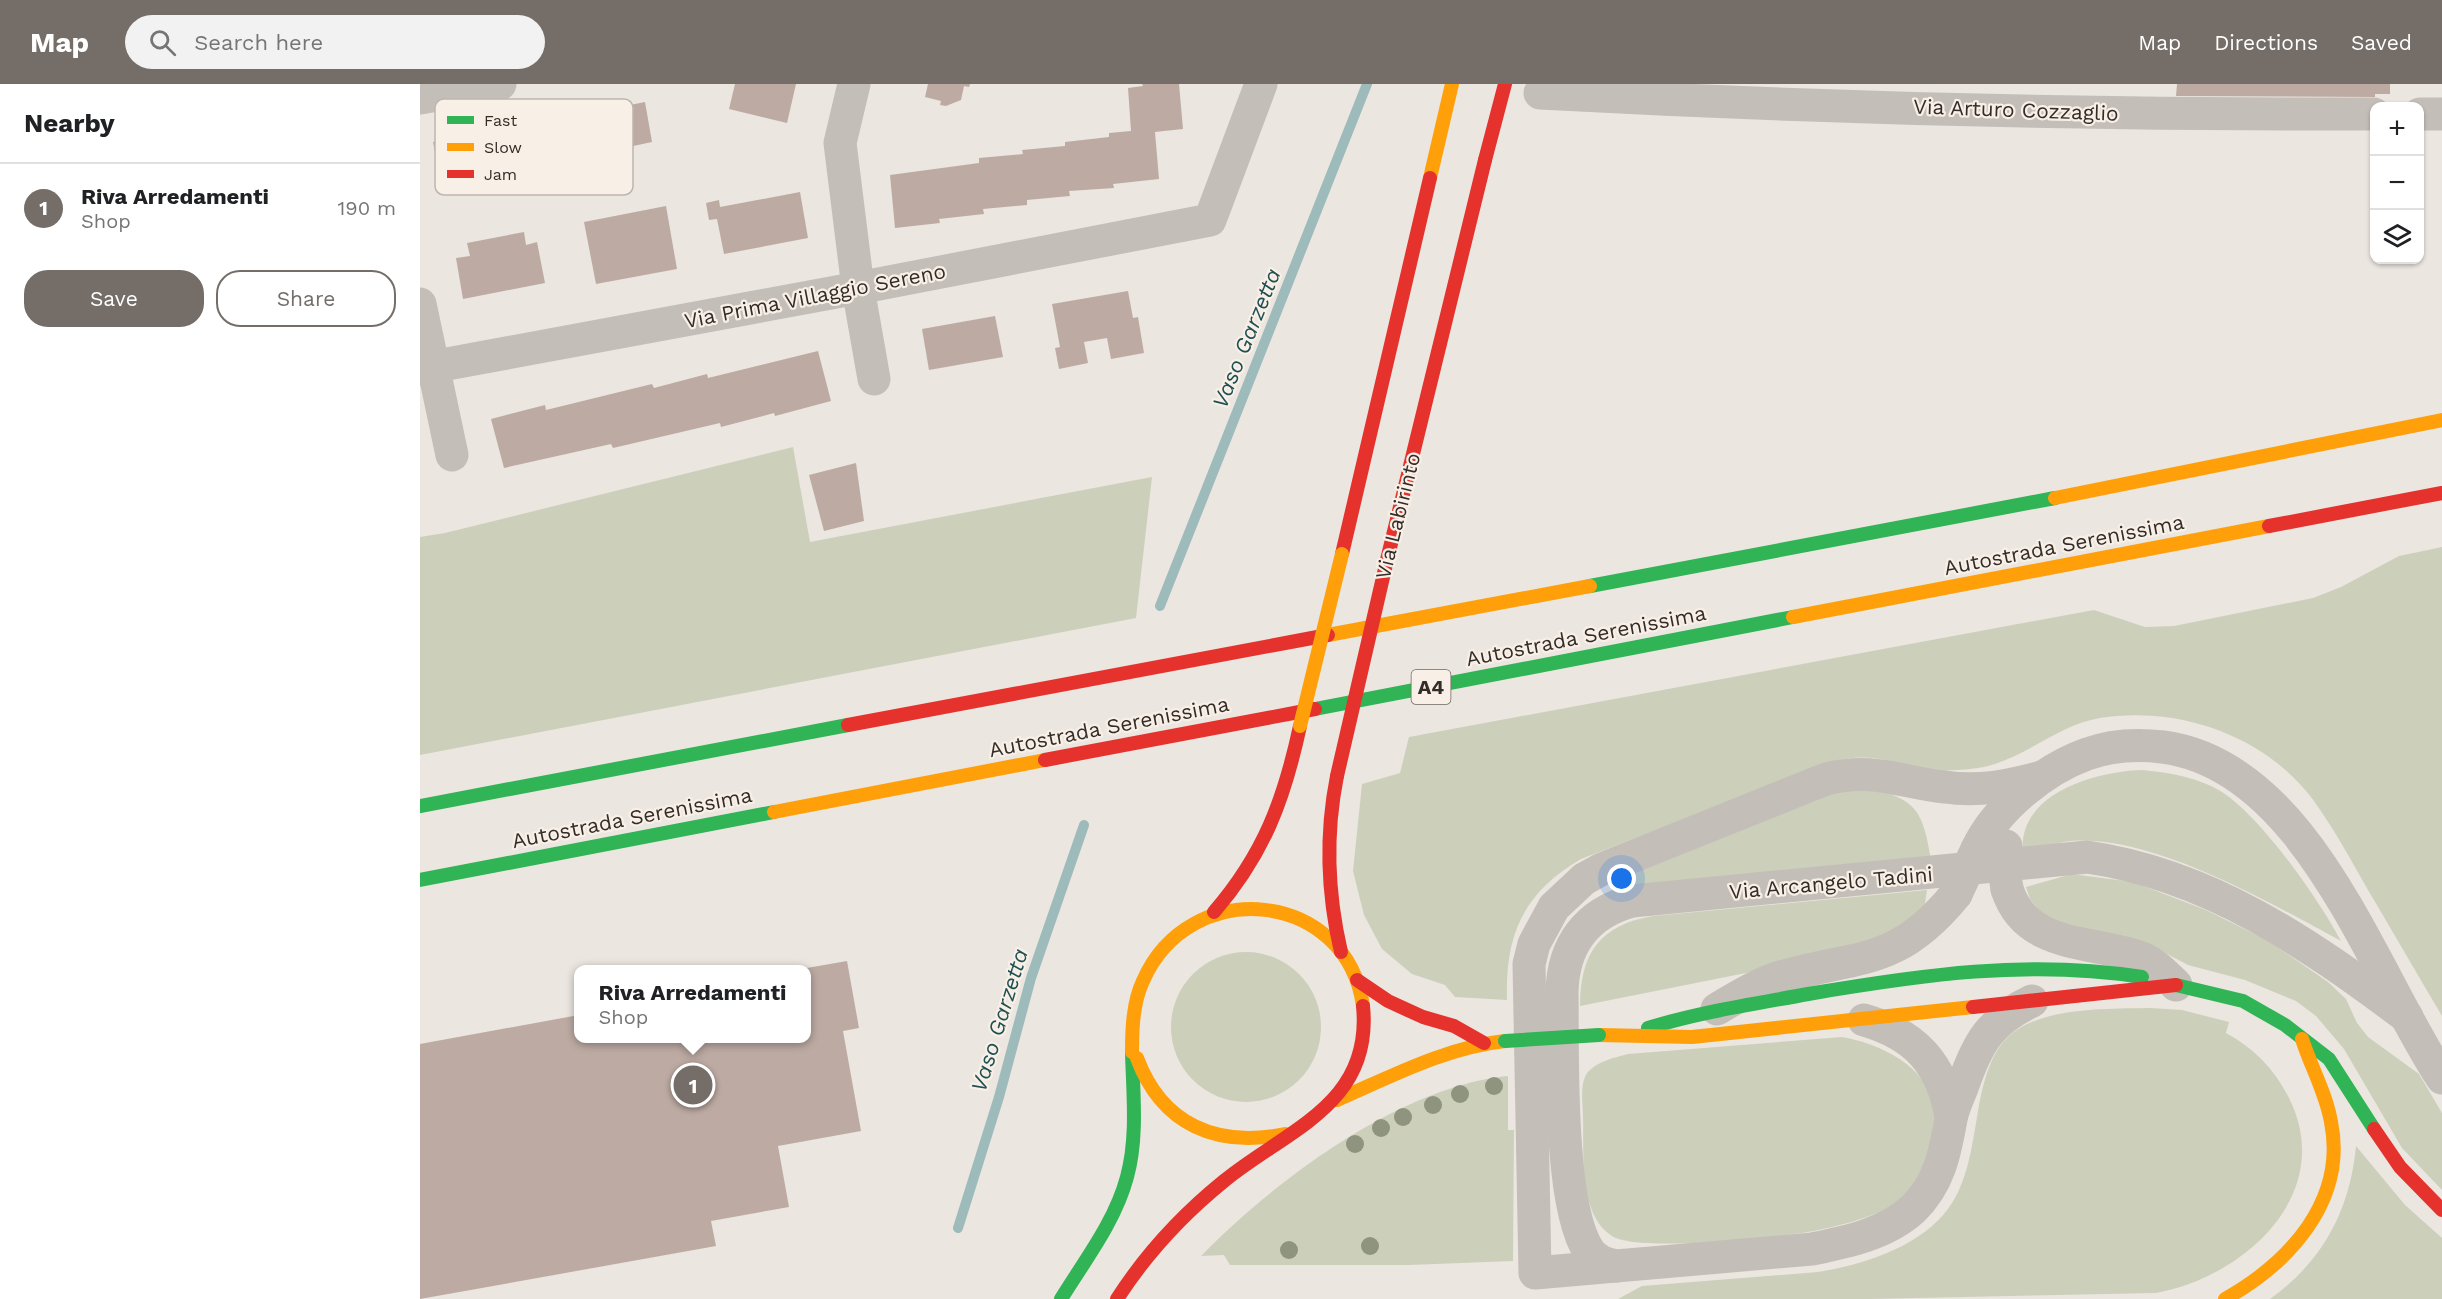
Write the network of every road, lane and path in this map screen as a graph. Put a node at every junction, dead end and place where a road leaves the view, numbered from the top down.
1 (500, 84) edge
2 (854, 84) edge
3 (1261, 84) edge
4 (1452, 84) edge
5 (1505, 84) edge
6 (1658, 92) edge
7 (1540, 93) dead end
8 (420, 98) edge
9 (2370, 114) edge
10 (2424, 114) edge
11 (2442, 114) edge
12 (858, 288) junction
13 (420, 304) edge
14 (426, 368) edge
15 (874, 379) dead end
16 (2442, 420) edge
17 (452, 455) dead end
18 (2442, 493) edge
19 (2042, 777) junction
20 (420, 806) edge
21 (1991, 848) junction
22 (420, 880) edge
23 (1214, 912) junction
24 (1341, 952) junction
25 (1357, 980) junction
26 (2176, 985) junction
27 (2032, 1001) junction
28 (1714, 1011) junction
29 (2407, 1017) junction
30 (1864, 1020) junction
31 (1629, 1034) junction
32 (1132, 1036) junction
33 (2302, 1039) junction
34 (1484, 1044) junction
35 (2442, 1078) edge
36 (1337, 1100) junction
37 (1951, 1117) junction
38 (1298, 1130) junction
39 (2442, 1210) edge
40 (1616, 1266) junction
41 (1061, 1299) edge
42 (1117, 1299) edge
43 (2225, 1299) edge

1 - 8 street
2 - 12 street
3 - 12 street, Via Prima Villaggio Sereno
4 - 23 main road, Via Labirinto, bridge
5 - 24 main road, Via Labirinto, bridge
6 - 7 street, Via Arturo Cozzaglio
6 - 9 street, Via Arturo Cozzaglio
10 - 11 street
12 - 14 street, Via Prima Villaggio Sereno
12 - 15 street
13 - 14 street
14 - 17 street
16 - 20 main road
18 - 22 main road, Autostrada Serenissima / A4
19 - 21 street, Via Arcangelo Tadini
19 - 29 street, Via Arcangelo Tadini
19 - 40 street, Via Arcangelo Tadini
21 - 26 street, bridge
21 - 28 street, bridge
23 - 24 main road, Via Labirinto
23 - 32 main road, Via Labirinto
24 - 25 main road, Via Labirinto
25 - 34 main road
25 - 36 main road, Via Labirinto
26 - 27 main road
26 - 28 main road
26 - 33 main road
27 - 30 main road
27 - 37 street, Via Arcangelo Tadini
28 - 31 main road
29 - 35 street, Via Arcangelo Tadini
29 - 40 street, Via Arcangelo Tadini
30 - 31 main road
30 - 37 street
31 - 34 main road, bridge
32 - 38 main road, Via Labirinto
32 - 41 main road, Via Labirinto
33 - 39 main road
33 - 43 main road
34 - 36 main road
36 - 38 main road, Via Labirinto
37 - 40 street, Via Arcangelo Tadini
38 - 42 main road, Via Labirinto

